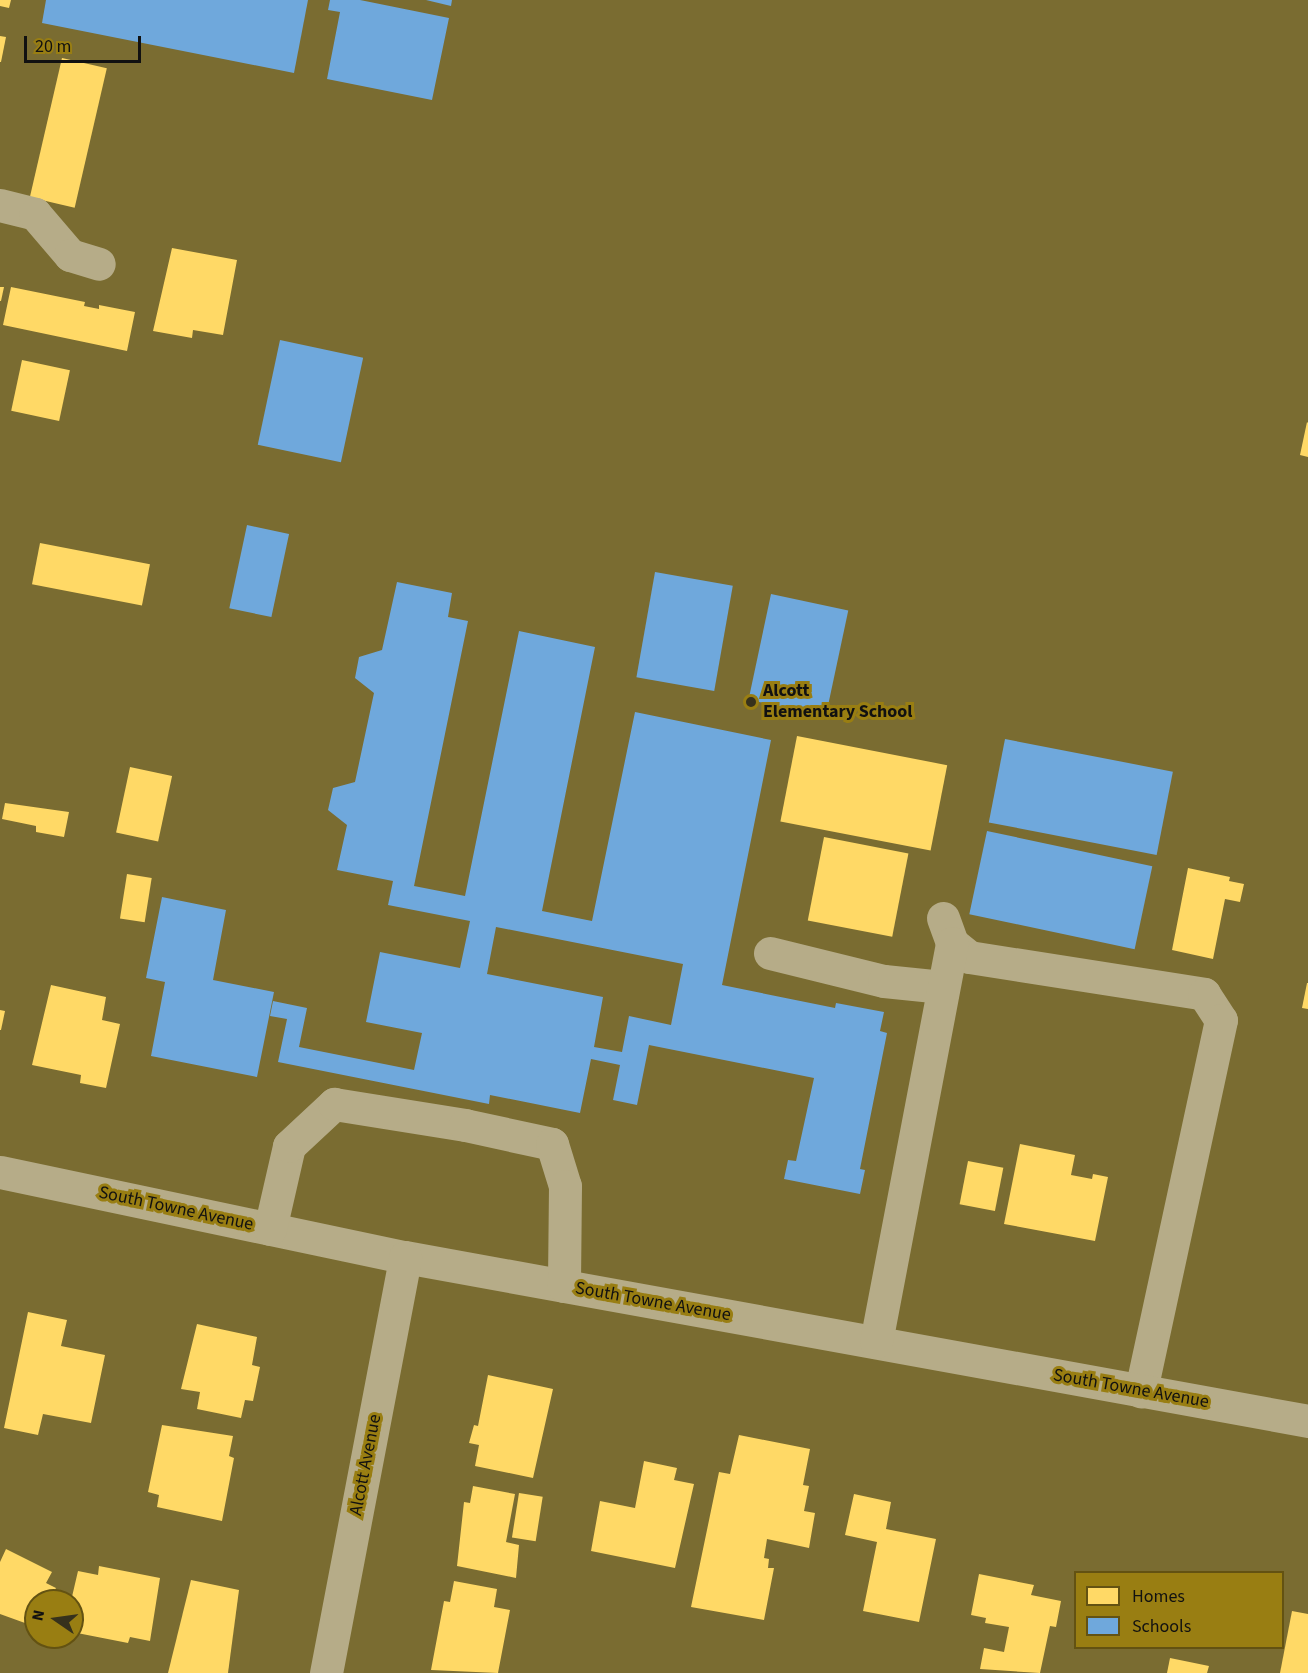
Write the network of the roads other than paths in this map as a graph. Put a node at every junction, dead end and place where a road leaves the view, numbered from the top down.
1 (0, 205) edge
2 (99, 264) dead end
3 (770, 953) dead end
4 (943, 987) junction
5 (0, 1172) edge
6 (270, 1229) junction
7 (405, 1257) junction
8 (564, 1286) junction
9 (876, 1342) junction
10 (1141, 1391) junction
11 (1308, 1421) edge
12 (326, 1673) edge

1 - 2 street
3 - 4 street
4 - 9 street
4 - 10 street
5 - 6 street, South Towne Avenue
6 - 7 street, South Towne Avenue
6 - 8 street
7 - 8 street, South Towne Avenue
7 - 12 street, Alcott Avenue
8 - 9 street, South Towne Avenue
9 - 10 street, South Towne Avenue
10 - 11 street, South Towne Avenue

